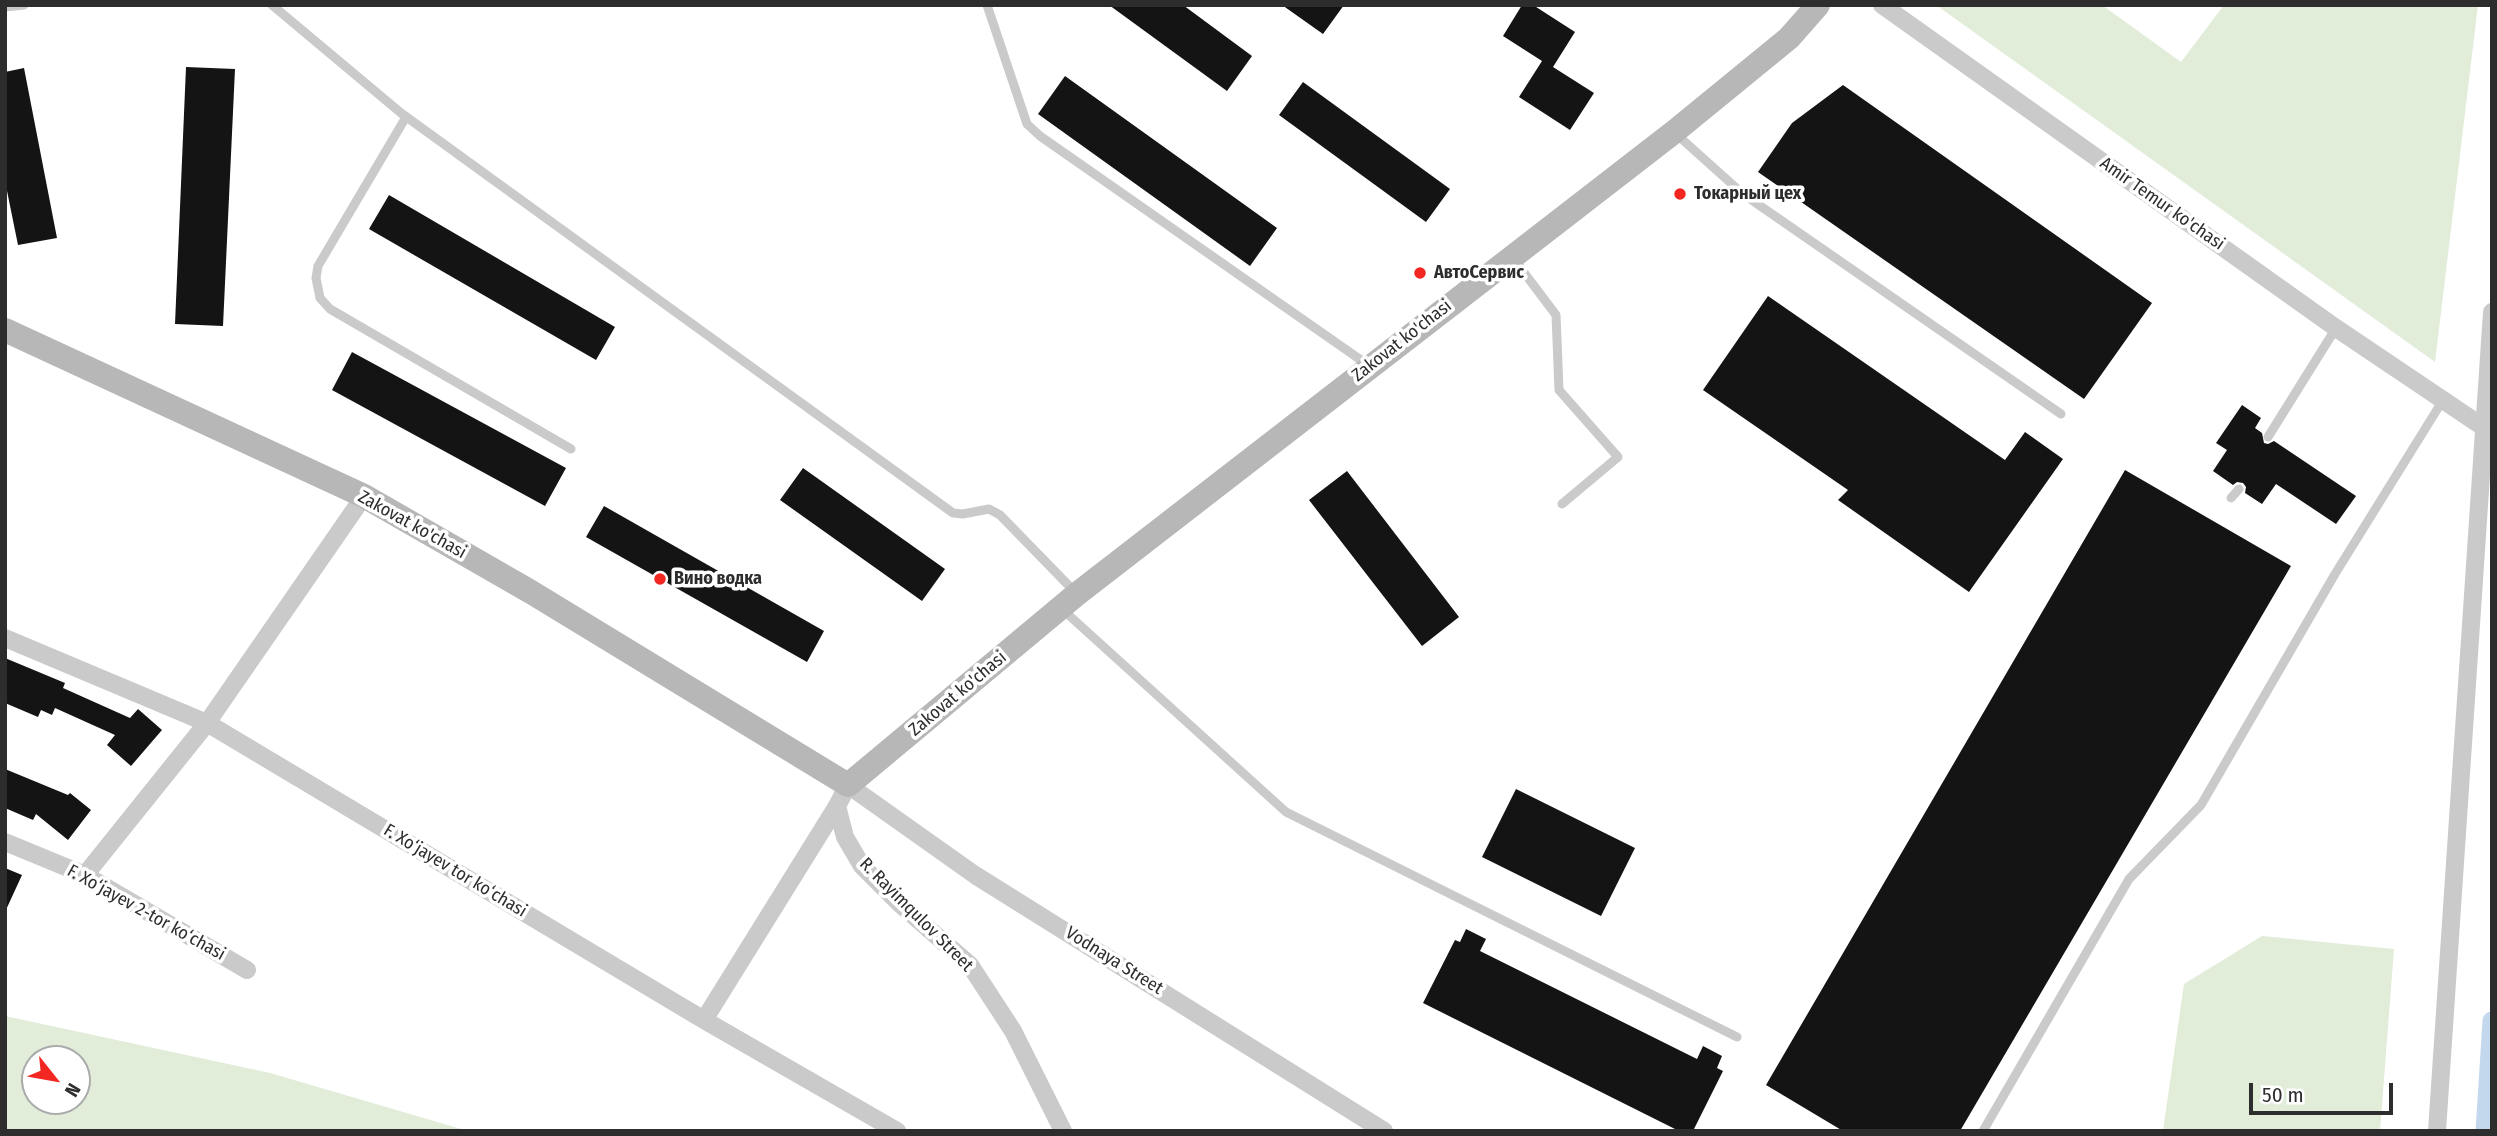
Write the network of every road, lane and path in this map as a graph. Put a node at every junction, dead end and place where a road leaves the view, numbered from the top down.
1 (24, 5) edge
2 (272, 5) edge
3 (986, 5) edge
4 (1818, 5) edge
5 (1882, 5) edge
6 (5, 7) edge
7 (406, 117) junction
8 (1674, 132) junction
9 (1512, 256) junction
10 (2492, 312) edge
11 (2336, 328) junction
12 (5, 330) edge
13 (1369, 366) junction
14 (2443, 400) junction
15 (2061, 414) dead end
16 (2492, 433) edge
17 (2268, 438) dead end
18 (571, 449) dead end
19 (2239, 489) dead end
20 (364, 496) junction
21 (2231, 498) dead end
22 (1562, 504) dead end
23 (1069, 601) junction
24 (5, 638) edge
25 (206, 723) junction
26 (843, 796) junction
27 (5, 842) edge
28 (85, 875) junction
29 (247, 970) dead end
30 (704, 1020) junction
31 (1737, 1037) dead end
32 (897, 1131) edge
33 (1063, 1131) edge
34 (1384, 1131) edge
35 (1983, 1131) edge
36 (2437, 1131) edge

1 - 6 lane
2 - 7 lane
3 - 13 lane
4 - 8 main road, Zakovat ko'chasi
5 - 11 street, Amir Temur ko'chasi
7 - 18 lane
7 - 23 lane
8 - 9 main road, Zakovat ko'chasi
8 - 15 lane
9 - 13 main road, Zakovat ko'chasi
9 - 22 lane
10 - 36 street
11 - 14 street, Amir Temur ko'chasi
11 - 17 lane
12 - 20 main road, Zakovat ko'chasi
13 - 23 main road, Zakovat ko'chasi
14 - 16 street, Amir Temur ko'chasi, bridge
14 - 35 lane
19 - 21 lane
20 - 25 street
20 - 26 main road, Zakovat ko'chasi
23 - 26 main road, Zakovat ko'chasi
23 - 31 lane
24 - 25 street, F. Xo‘jayev tor ko‘chasi
25 - 28 street
25 - 30 street, F. Xo‘jayev tor ko‘chasi
26 - 30 street
26 - 33 street, R. Rayimqulov Street
26 - 34 street, Vodnaya Street
27 - 28 street, F. Xo‘jayev 2-tor ko‘chasi
28 - 29 street, F. Xo‘jayev 2-tor ko‘chasi
30 - 32 street, F. Xo‘jayev tor ko‘chasi

